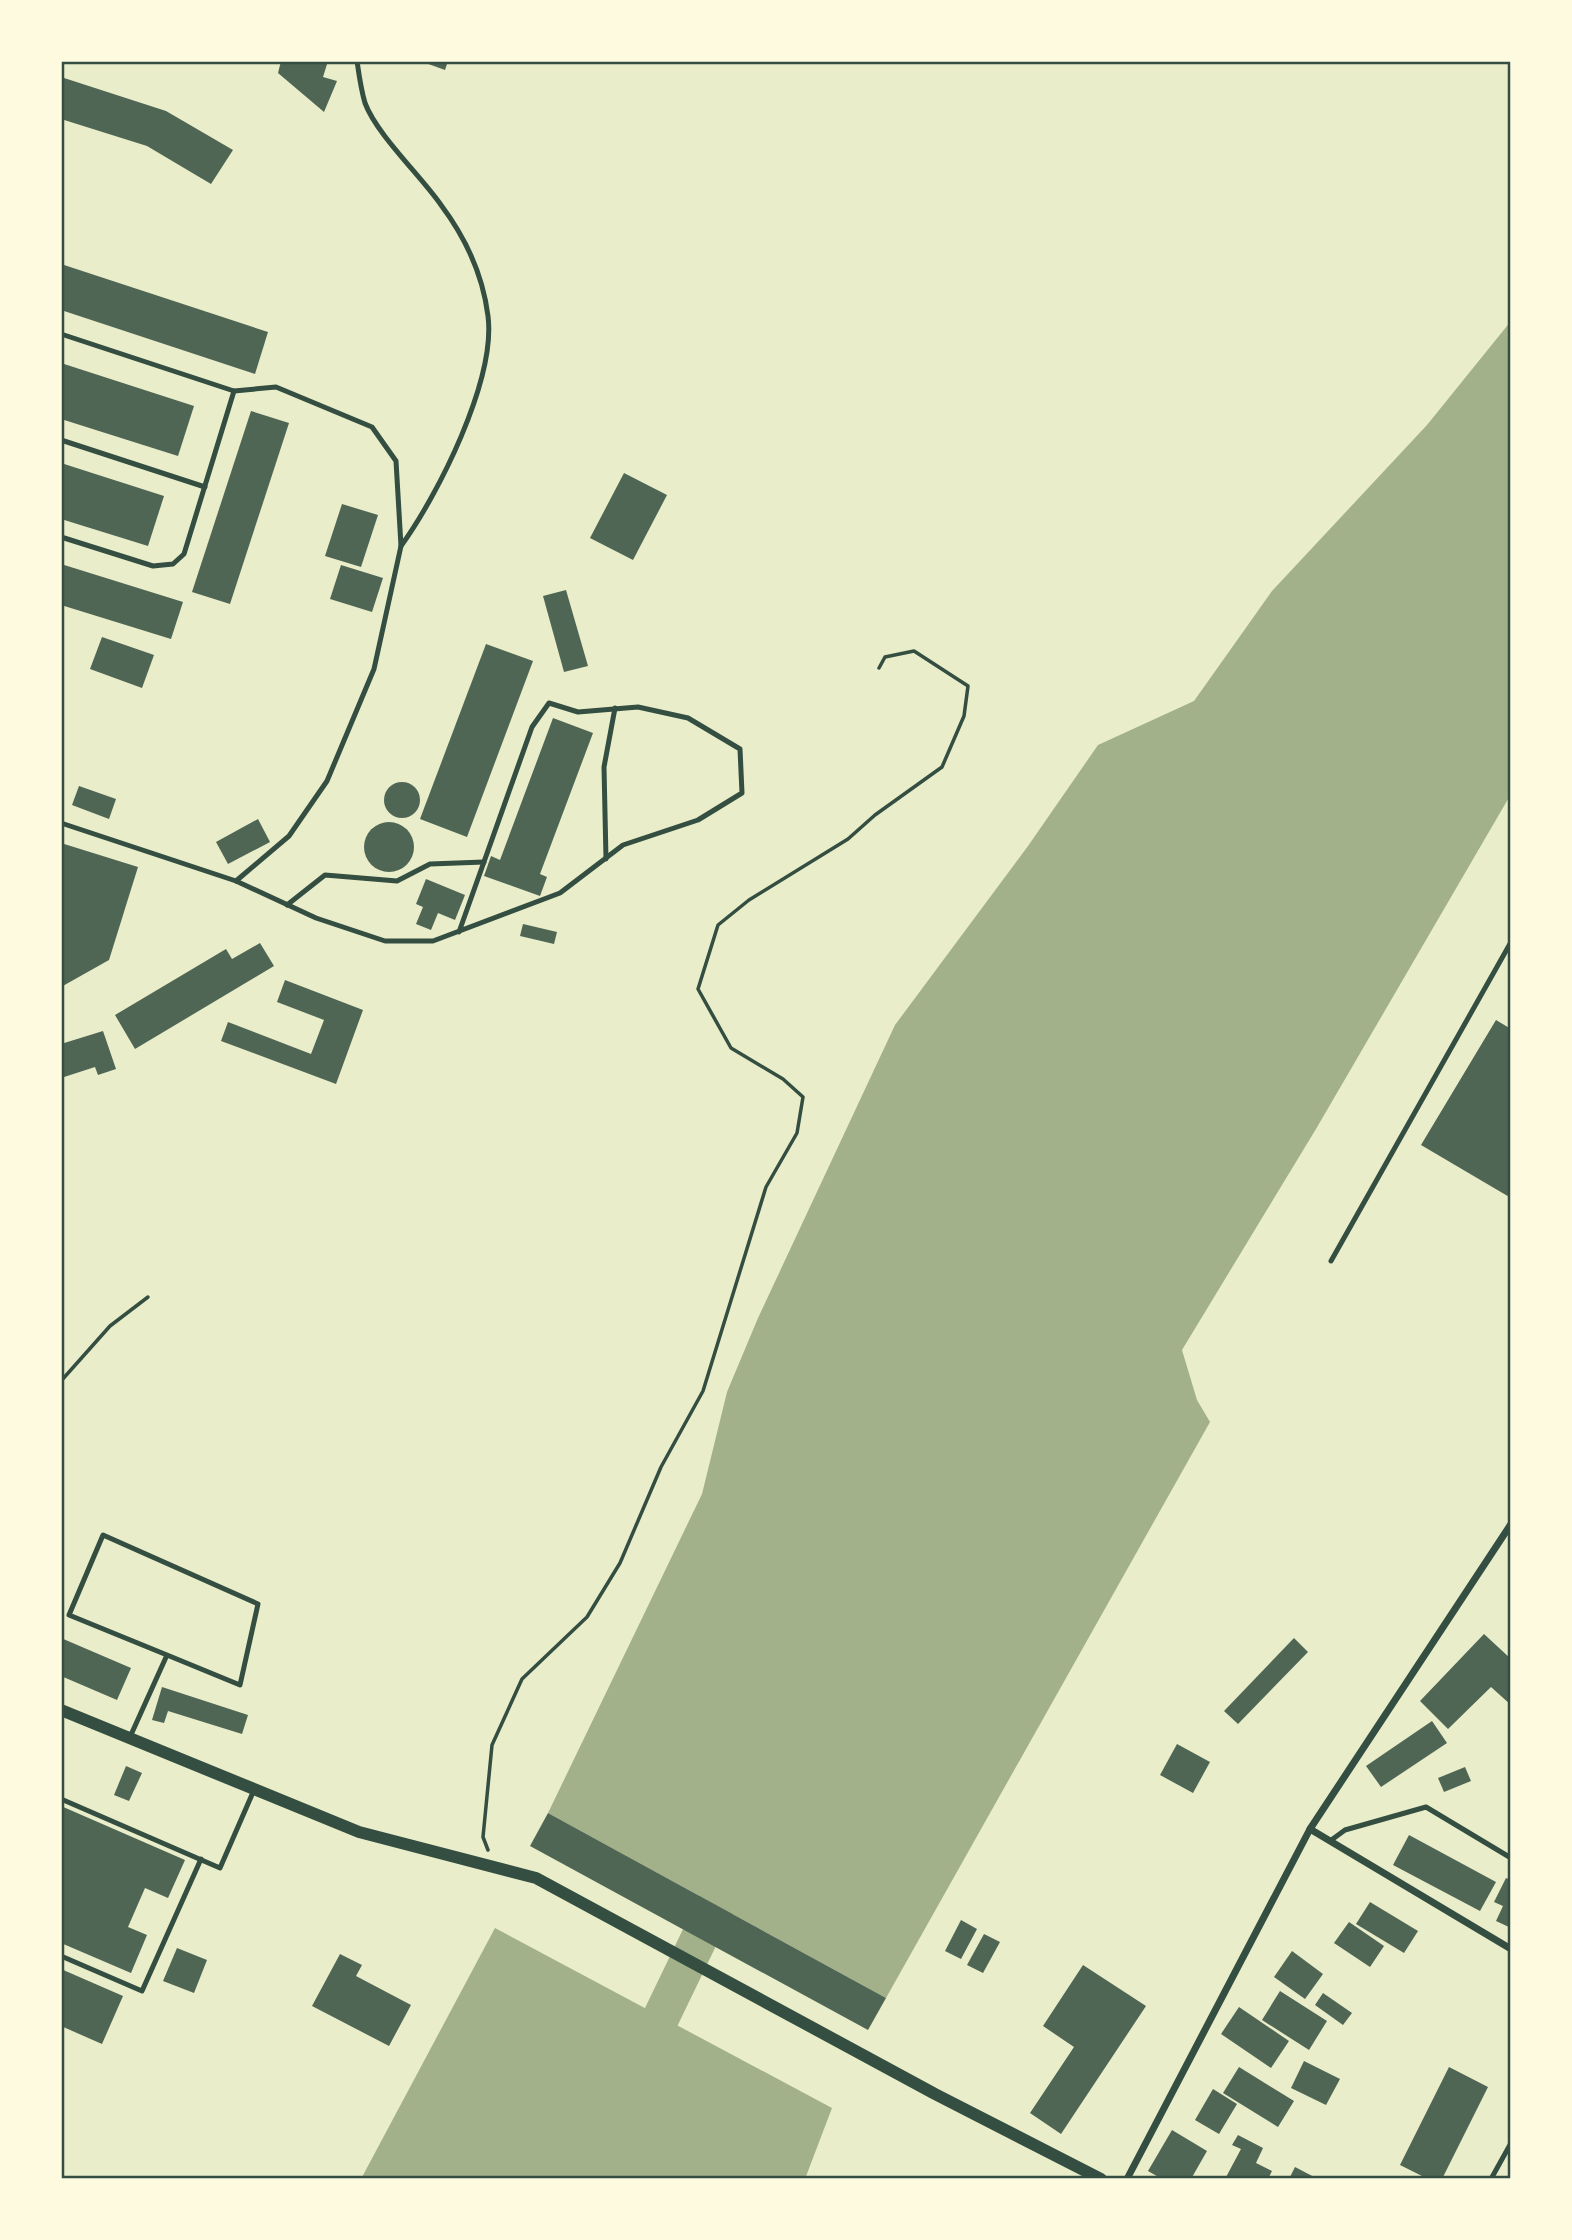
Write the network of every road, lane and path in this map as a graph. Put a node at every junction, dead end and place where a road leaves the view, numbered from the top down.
1 (357, 61) edge
2 (61, 334) edge
3 (234, 391) junction
4 (61, 440) edge
5 (205, 487) junction
6 (61, 537) edge
7 (401, 546) junction
8 (879, 668) dead end
9 (615, 708) junction
10 (61, 823) edge
11 (606, 859) junction
12 (484, 862) junction
13 (236, 881) junction
14 (287, 905) junction
15 (459, 932) junction
16 (1511, 942) edge
17 (1331, 1261) dead end
18 (148, 1297) dead end
19 (61, 1381) edge
20 (1511, 1524) edge
21 (167, 1656) junction
22 (61, 1710) edge
23 (130, 1737) junction
24 (254, 1790) junction
25 (61, 1799) edge
26 (1310, 1829) junction
27 (1330, 1841) junction
28 (1511, 1858) edge
29 (201, 1859) junction
30 (495, 1868) junction
31 (1511, 1949) edge
32 (61, 1956) edge
33 (1511, 2143) edge
34 (1101, 2179) edge
35 (1127, 2179) edge
36 (1491, 2179) edge

1 - 7 lane
2 - 3 lane
3 - 5 lane
3 - 7 lane
4 - 5 lane
5 - 6 lane
7 - 13 lane
8 - 30 path
9 - 11 lane
9 - 11 lane
9 - 12 lane
10 - 13 lane
11 - 15 lane
12 - 14 lane
12 - 15 lane
13 - 14 lane
14 - 15 lane
16 - 17 lane
18 - 19 path
20 - 26 street
21 - 21 lane
21 - 23 lane
22 - 23 street
23 - 24 street
24 - 29 lane
24 - 30 street
25 - 29 lane
26 - 27 street
26 - 35 street
27 - 28 lane
27 - 31 street
29 - 32 lane
30 - 34 street
33 - 36 lane

